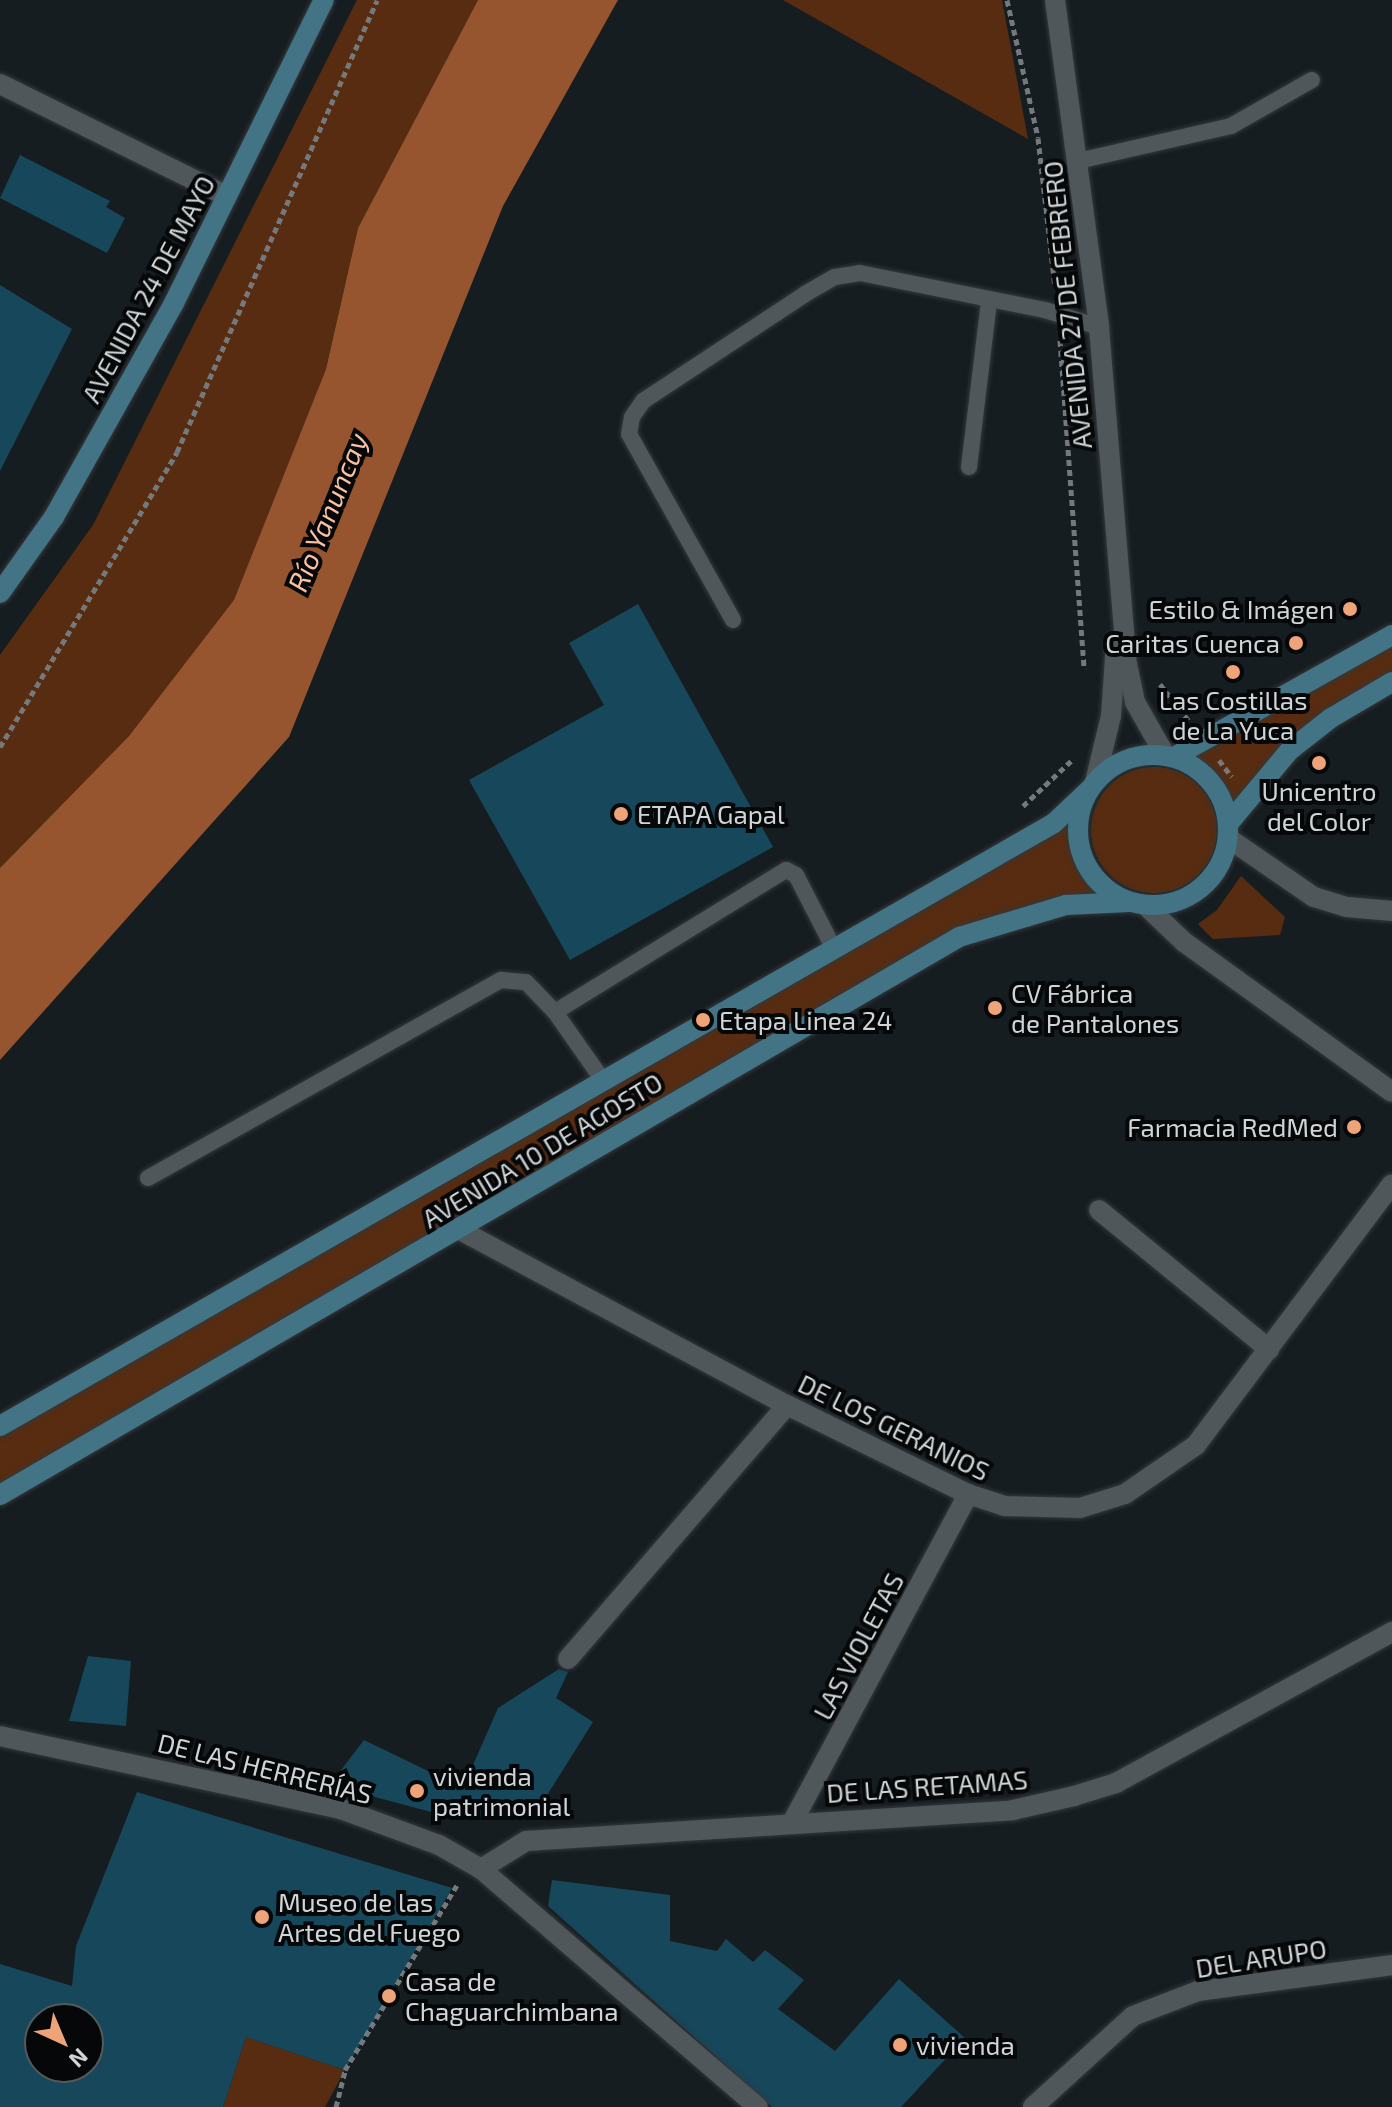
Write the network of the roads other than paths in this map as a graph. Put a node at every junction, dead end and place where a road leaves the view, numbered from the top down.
1 (324, 0) edge
2 (1055, 0) edge
3 (1312, 80) dead end
4 (0, 84) edge
5 (1078, 161) junction
6 (227, 196) junction
7 (989, 302) junction
8 (1099, 327) junction
9 (969, 467) dead end
10 (0, 593) edge
11 (1120, 607) junction
12 (733, 620) dead end
13 (1392, 635) edge
14 (1392, 682) edge
15 (1170, 756) junction
16 (1091, 786) junction
17 (1228, 831) junction
18 (1137, 904) junction
19 (1392, 911) edge
20 (832, 945) junction
21 (555, 1012) junction
22 (602, 1079) junction
23 (1392, 1092) edge
24 (148, 1178) dead end
25 (1392, 1184) edge
26 (1099, 1210) dead end
27 (460, 1230) junction
28 (1269, 1349) junction
29 (787, 1405) junction
30 (0, 1426) edge
31 (968, 1494) junction
32 (0, 1495) edge
33 (1392, 1632) edge
34 (568, 1659) dead end
35 (0, 1736) edge
36 (793, 1821) junction
37 (481, 1869) junction
38 (1392, 1965) edge
39 (758, 2107) edge
40 (1033, 2107) edge

1 - 6 main road, AVENIDA 24 DE MAYO
2 - 5 street, AVENIDA 27 DE FEBRERO
3 - 5 lane
4 - 6 street
5 - 8 street, AVENIDA 27 DE FEBRERO
6 - 10 main road, AVENIDA 24 DE MAYO
7 - 8 lane
7 - 9 lane
7 - 12 lane
8 - 11 street, AVENIDA 27 DE FEBRERO
11 - 15 street, AVENIDA 27 DE FEBRERO
11 - 16 street, AVENIDA 27 DE FEBRERO
13 - 15 main road
14 - 17 main road
15 - 16 main road
15 - 17 main road
16 - 18 main road
16 - 20 main road, AVENIDA 10 DE AGOSTO
17 - 18 main road
17 - 19 street
18 - 23 street
18 - 27 main road, AVENIDA 10 DE AGOSTO
20 - 21 lane
20 - 22 main road, AVENIDA 10 DE AGOSTO
21 - 22 lane
21 - 24 lane
22 - 30 main road, AVENIDA 10 DE AGOSTO
25 - 28 street, DE LOS GERANIOS
26 - 28 street
27 - 29 street, DE LOS GERANIOS
27 - 32 main road, AVENIDA 10 DE AGOSTO
28 - 31 street, DE LOS GERANIOS
29 - 31 street, DE LOS GERANIOS
29 - 34 street
31 - 36 street, LAS VIOLETAS
33 - 36 street, DE LAS RETAMAS
35 - 37 street, DE LAS HERRERÍAS
36 - 37 street, DE LAS RETAMAS
37 - 39 street, DE LAS HERRERÍAS
38 - 40 street, DEL ARUPO

